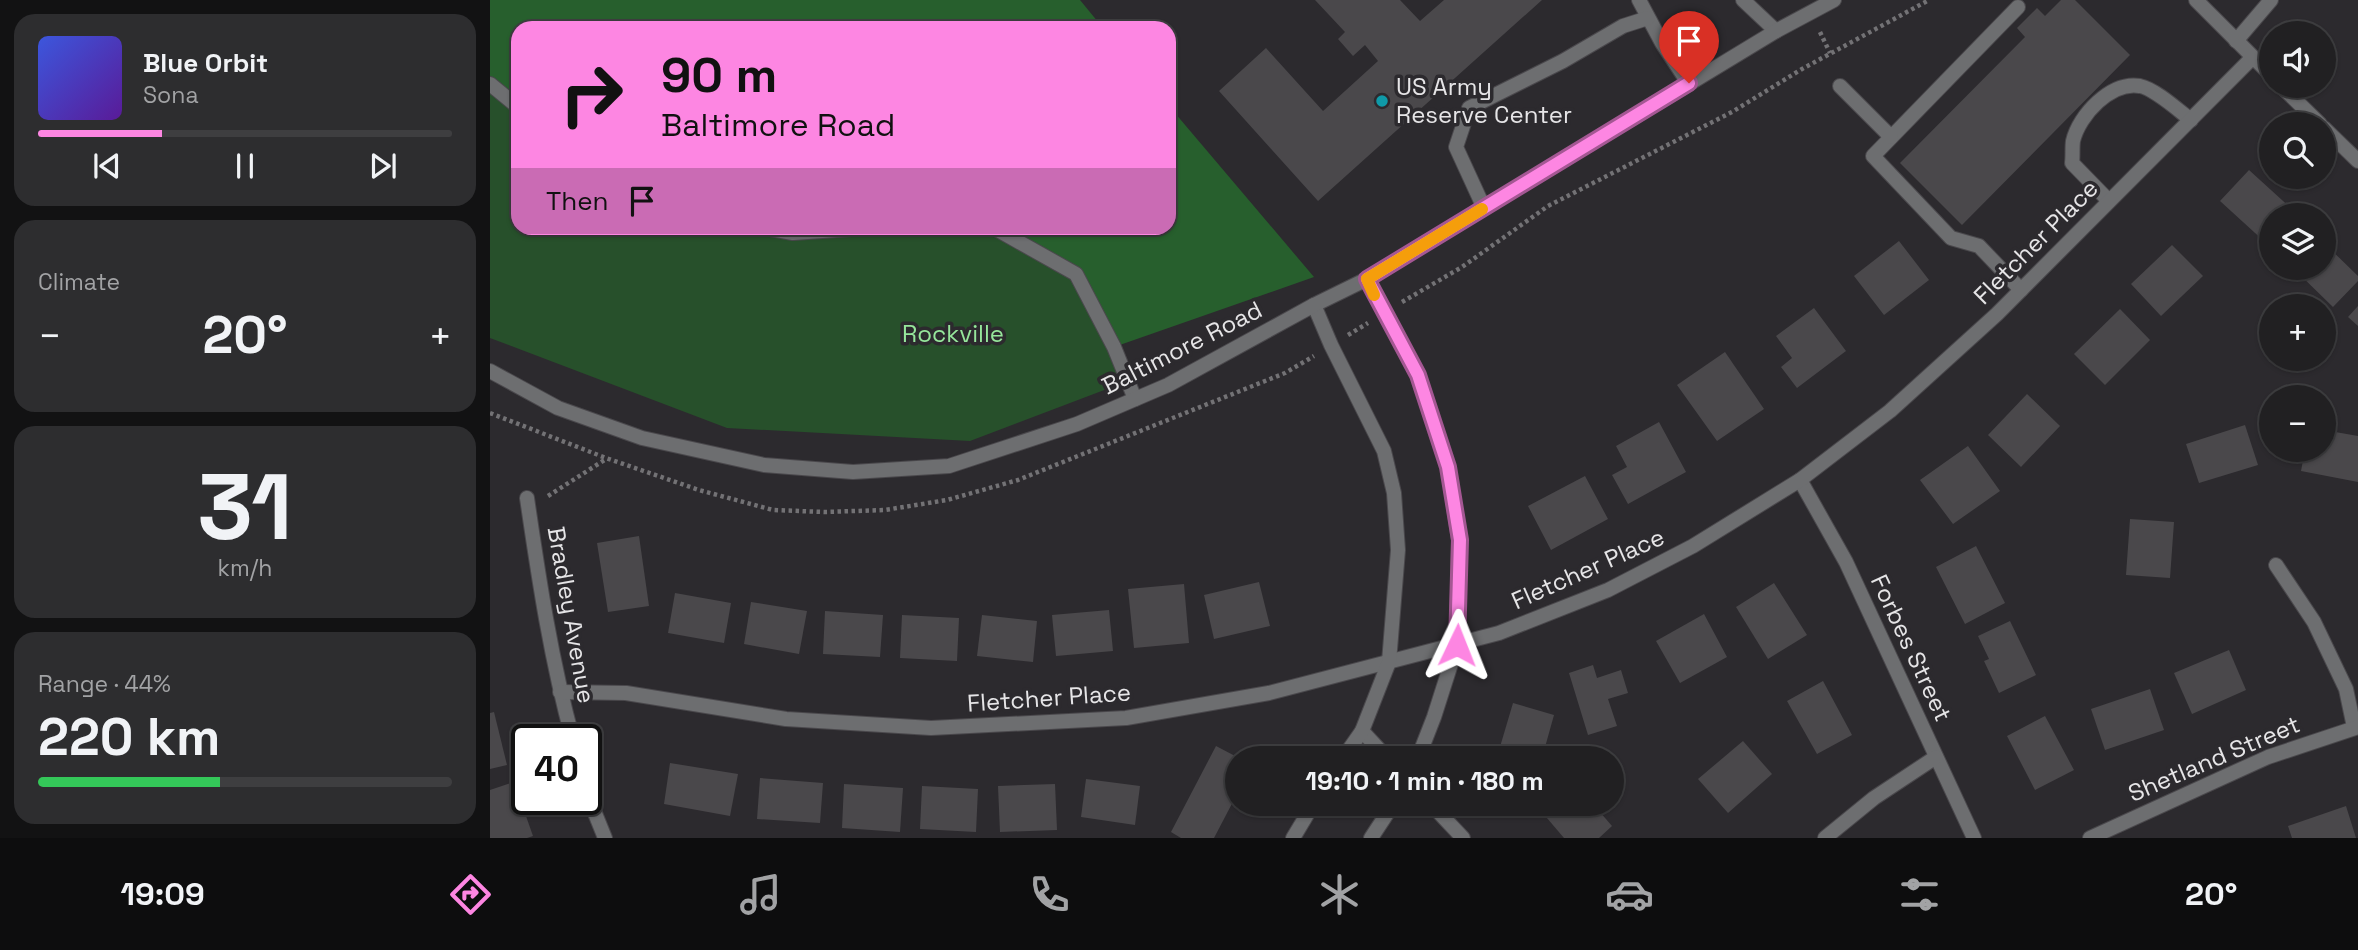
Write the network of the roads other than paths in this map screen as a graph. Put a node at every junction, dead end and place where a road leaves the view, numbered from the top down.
1 (1639, 0) edge
2 (1743, 0) edge
3 (1834, 0) edge
4 (2196, 0) edge
5 (2271, 0) edge
6 (2018, 7) dead end
7 (1648, 18) junction
8 (1776, 31) junction
9 (2236, 41) junction
10 (2252, 58) junction
11 (2259, 64) edge
12 (1689, 83) junction
13 (490, 84) edge
14 (1840, 86) dead end
15 (2293, 98) edge
16 (511, 101) edge
17 (2308, 112) edge
18 (2191, 120) junction
19 (1891, 137) junction
20 (2336, 140) edge
21 (2358, 161) edge
22 (2109, 201) junction
23 (1484, 208) junction
24 (1007, 235) edge
25 (1367, 279) junction
26 (2021, 290) junction
27 (1314, 305) junction
28 (490, 371) edge
29 (1135, 399) junction
30 (1800, 480) junction
31 (527, 498) road end
32 (2276, 565) dead end
33 (1457, 645) junction
34 (1389, 662) junction
35 (560, 692) junction
36 (569, 724) edge
37 (2356, 727) edge
38 (1362, 731) junction
39 (1351, 746) edge
40 (1376, 746) edge
41 (1423, 746) edge
42 (1936, 757) junction
43 (596, 815) edge
44 (1306, 816) edge
45 (1385, 816) edge
46 (1442, 816) edge
47 (605, 838) edge
48 (1293, 838) edge
49 (1371, 838) edge
50 (1463, 838) edge
51 (1825, 838) edge
52 (1974, 838) edge
53 (2091, 838) edge

1 - 7 street
2 - 8 street
3 - 8 street, Baltimore Road
4 - 9 street
5 - 9 street
6 - 19 street
7 - 12 street
7 - 23 street
8 - 12 street, Baltimore Road
9 - 10 street
10 - 11 street
10 - 18 street, Fletcher Place
12 - 23 street, Baltimore Road
13 - 16 street
14 - 19 street
15 - 17 street
18 - 22 street, Fletcher Place
18 - 22 street
19 - 26 street
20 - 21 street
22 - 26 street, Fletcher Place
23 - 25 street, Baltimore Road
24 - 29 street
25 - 27 street, Baltimore Road
25 - 33 street
26 - 30 street, Fletcher Place
27 - 29 street, Baltimore Road
27 - 34 street
28 - 29 street, Baltimore Road
30 - 33 street, Fletcher Place
30 - 42 street, Forbes Street
31 - 35 street, Bradley Avenue
32 - 37 street
33 - 34 street, Fletcher Place
33 - 41 street
34 - 35 street, Fletcher Place
34 - 38 street
35 - 36 street, Bradley Avenue
37 - 53 street, Shetland Street
38 - 39 street
38 - 40 street
42 - 51 street
42 - 52 street, Forbes Street
43 - 47 street
44 - 48 street
45 - 49 street
46 - 50 street

